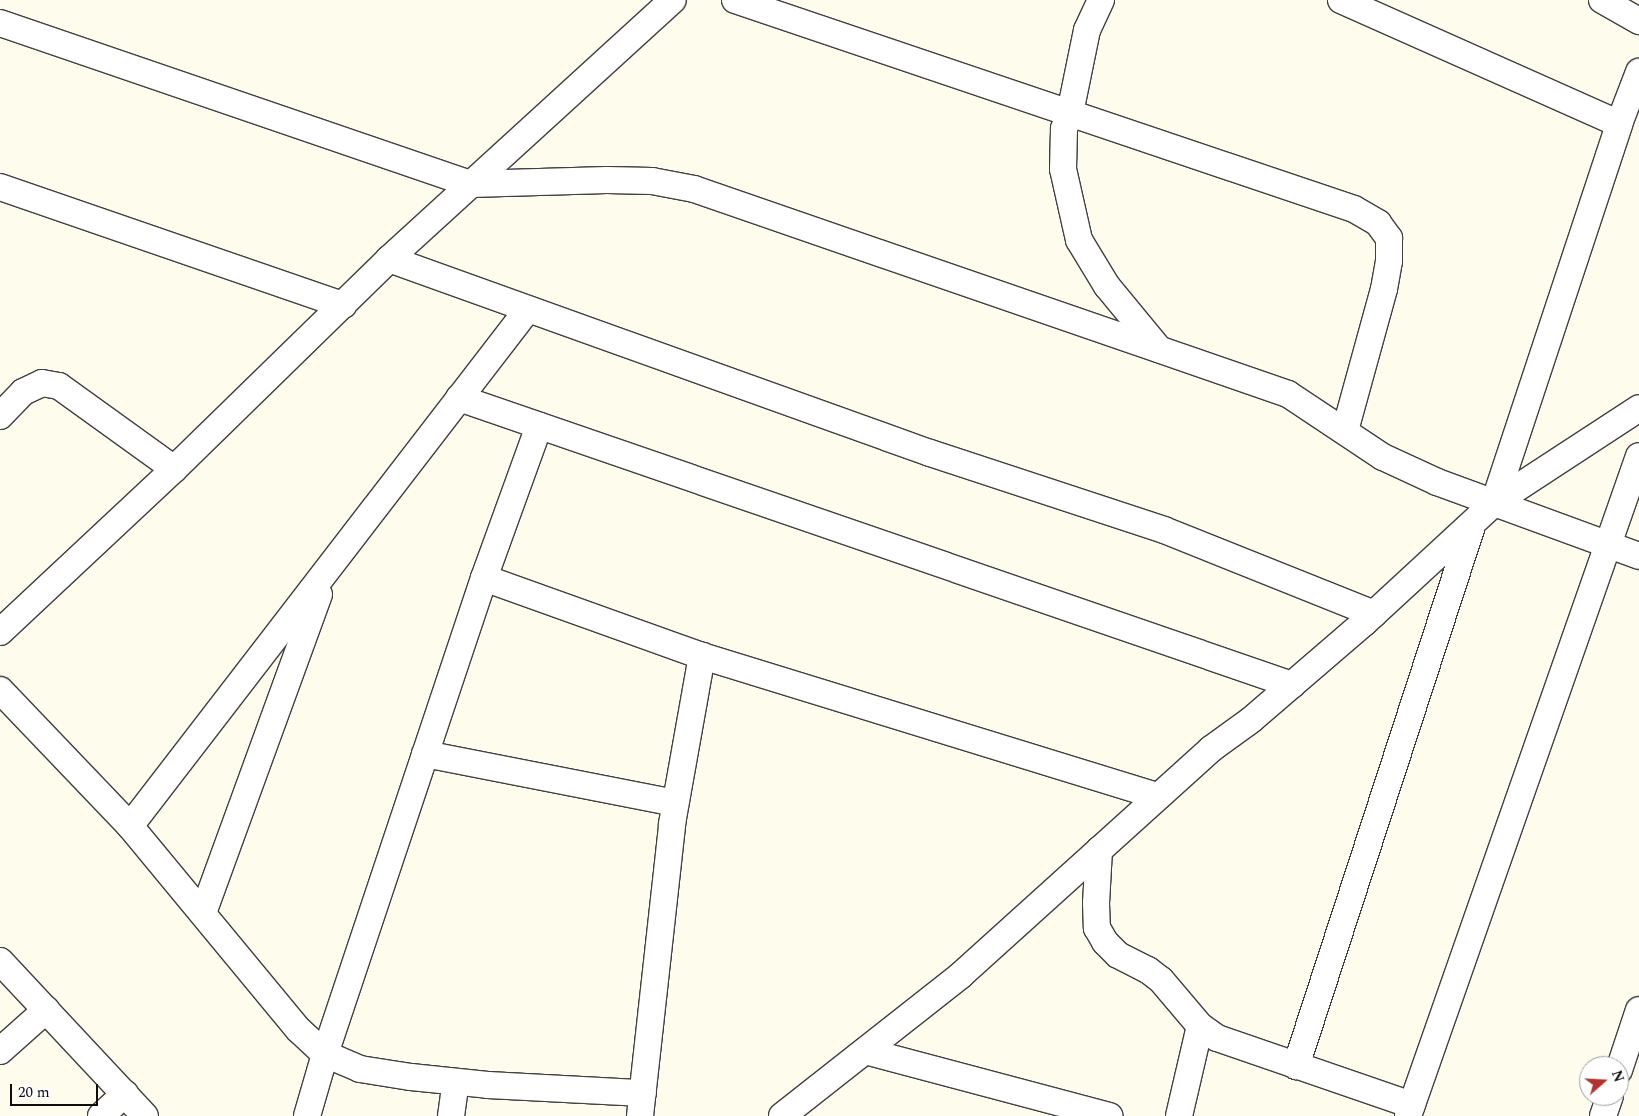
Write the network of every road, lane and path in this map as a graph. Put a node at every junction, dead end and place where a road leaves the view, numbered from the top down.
1 (735, 0) edge
2 (1101, 0) edge
3 (1341, 0) edge
4 (1602, 0) edge
5 (664, 2) edge
6 (1639, 21) edge
7 (0, 23) edge
8 (1639, 72) edge
9 (1070, 113) junction
10 (1619, 124) junction
11 (471, 184) junction
12 (0, 187) edge
13 (389, 259) junction
14 (343, 305) junction
15 (528, 309) junction
16 (1159, 349) junction
17 (459, 398) junction
18 (1639, 408) edge
19 (0, 416) edge
20 (539, 426) junction
21 (1344, 431) junction
22 (1639, 456) edge
23 (174, 469) junction
24 (1494, 502) junction
25 (1473, 523) junction
26 (1608, 545) junction
27 (1639, 556) edge
28 (328, 570) junction
29 (484, 578) junction
30 (1374, 614) junction
31 (0, 632) edge
32 (702, 656) junction
33 (1292, 685) junction
34 (0, 690) edge
35 (425, 754) junction
36 (1158, 796) junction
37 (675, 803) junction
38 (130, 826) junction
39 (1099, 850) junction
40 (203, 913) junction
41 (0, 961) edge
42 (46, 1010) junction
43 (1639, 1010) edge
44 (1200, 1026) junction
45 (0, 1051) edge
46 (865, 1051) junction
47 (325, 1054) junction
48 (1624, 1056) edge
49 (1296, 1066) junction
50 (456, 1082) junction
51 (125, 1094) junction
52 (641, 1104) edge
53 (1410, 1111) edge
54 (101, 1116) edge
55 (145, 1116) edge
56 (307, 1116) edge
57 (451, 1116) edge
58 (782, 1116) edge
59 (1110, 1116) edge
60 (1179, 1116) edge

1 - 9 street
2 - 9 street
3 - 10 street
4 - 6 street
5 - 11 street
7 - 11 street
8 - 10 street
9 - 16 street
9 - 21 street
10 - 24 street
11 - 13 street
11 - 16 street
12 - 14 street
13 - 14 street
13 - 15 street
14 - 23 street
15 - 17 street
15 - 30 street
16 - 21 street
17 - 20 street
17 - 28 street
18 - 24 street
19 - 23 street
20 - 29 street
20 - 33 street
21 - 24 street
22 - 26 street
23 - 31 street
24 - 25 street
24 - 26 street
25 - 30 street
25 - 49 street
26 - 27 street
26 - 53 street
28 - 38 street
28 - 40 street
29 - 32 street
29 - 35 street
30 - 33 street
32 - 36 street
32 - 37 street
33 - 36 street
34 - 38 street
35 - 37 street
35 - 47 street
36 - 39 street
37 - 52 street
38 - 40 street
39 - 44 street
39 - 46 street
40 - 47 street
41 - 42 street
42 - 45 street
42 - 51 street
43 - 48 street
44 - 49 street
44 - 60 street
46 - 58 street
46 - 59 street
47 - 50 street
47 - 56 street
49 - 53 street
50 - 52 street
50 - 57 street
51 - 54 street
51 - 55 street

